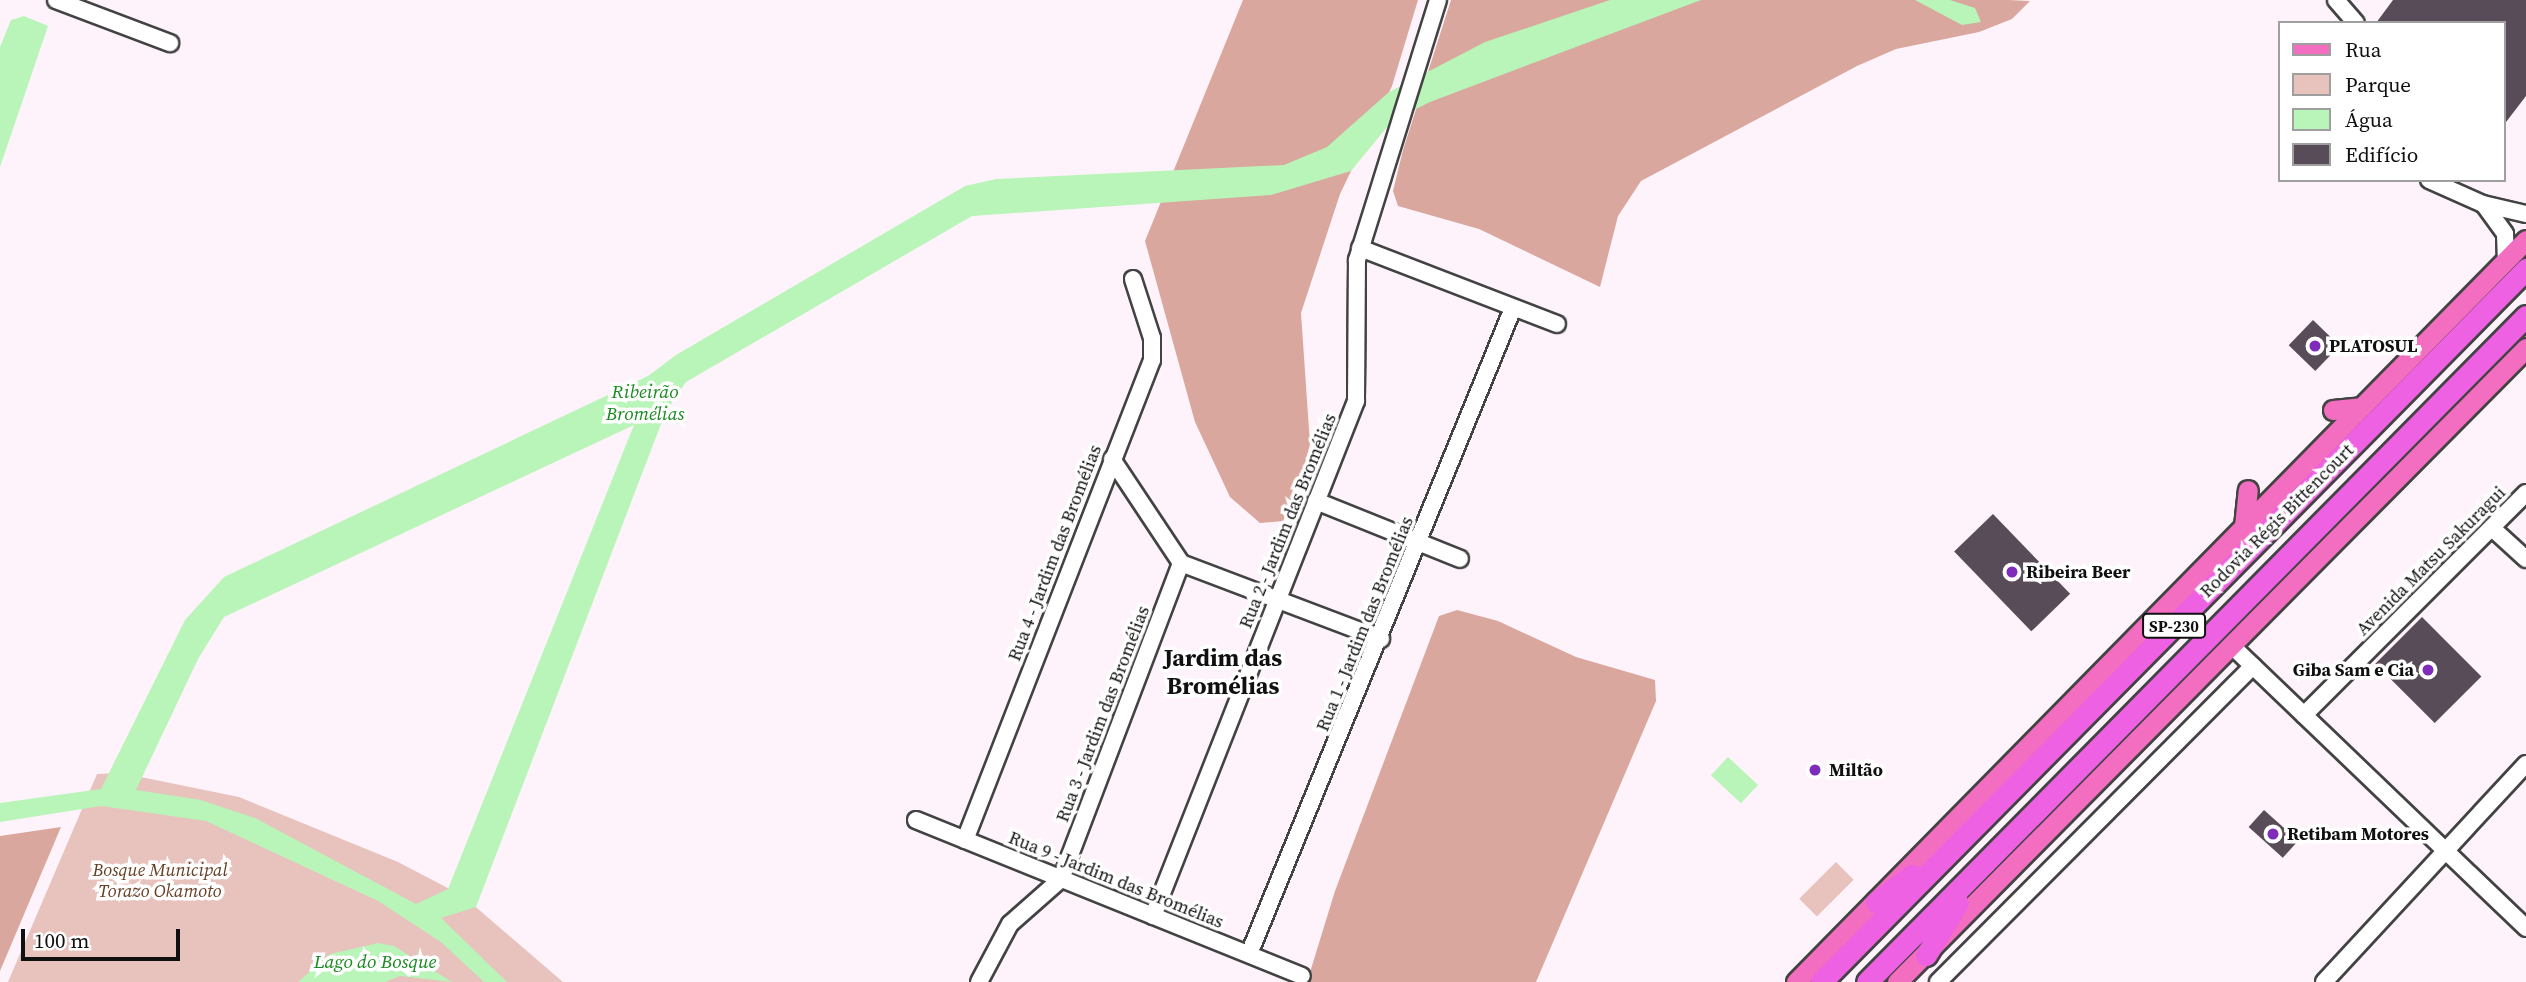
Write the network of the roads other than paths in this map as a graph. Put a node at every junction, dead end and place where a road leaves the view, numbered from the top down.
1 (56, 0) edge
2 (1438, 0) edge
3 (2336, 0) edge
4 (2354, 21) edge
5 (170, 43) dead end
6 (2433, 182) edge
7 (2483, 205) junction
8 (2526, 214) edge
9 (2526, 240) edge
10 (1360, 248) junction
11 (2506, 261) junction
12 (2526, 269) edge
13 (1133, 279) dead end
14 (1513, 308) junction
15 (2526, 316) edge
16 (1557, 324) dead end
17 (2526, 337) edge
18 (2526, 348) edge
19 (2361, 407) junction
20 (2333, 410) dead end
21 (2423, 420) junction
22 (1112, 458) junction
23 (2248, 490) dead end
24 (2526, 493) edge
25 (1317, 501) junction
26 (2244, 526) junction
27 (2493, 528) junction
28 (1419, 544) junction
29 (1460, 559) dead end
30 (2526, 559) edge
31 (1181, 563) junction
32 (1278, 599) junction
33 (1381, 639) junction
34 (2231, 645) junction
35 (2253, 666) junction
36 (2304, 715) junction
37 (2526, 764) edge
38 (916, 820) dead end
39 (1967, 834) junction
40 (965, 840) junction
41 (2444, 849) junction
42 (1974, 876) junction
43 (1061, 879) junction
44 (1876, 902) junction
45 (1153, 916) junction
46 (2526, 928) edge
47 (1249, 954) junction
48 (1926, 955) junction
49 (1302, 976) dead end
50 (979, 982) edge
51 (1796, 982) edge
52 (1821, 982) edge
53 (1867, 982) edge
54 (1897, 982) edge
55 (1938, 982) edge
56 (2324, 982) edge

1 - 5 street
2 - 10 street, Rua 2 - Jardim das Bromélias
3 - 4 street
6 - 7 street
7 - 8 street
7 - 11 street
9 - 11 main road
10 - 14 street
10 - 25 street, Rua 2 - Jardim das Bromélias
11 - 19 main road
12 - 39 highway, Rodovia Régis Bittencourt / SP-230
13 - 22 street, Rua 4 - Jardim das Bromélias
14 - 16 street
14 - 28 street, Rua 1 - Jardim das Bromélias
15 - 21 highway, Rodovia Régis Bittencourt / SP-230
17 - 21 highway
18 - 34 main road
19 - 20 main road
19 - 26 main road
21 - 42 highway, Rodovia Régis Bittencourt / SP-230
22 - 31 street
22 - 40 street, Rua 4 - Jardim das Bromélias
23 - 26 main road
24 - 27 street, Avenida Matsu Sakuragui
25 - 28 street
25 - 32 street, Rua 2 - Jardim das Bromélias
26 - 44 main road
27 - 30 street
27 - 36 street, Avenida Matsu Sakuragui
28 - 29 street
28 - 33 street, Rua 1 - Jardim das Bromélias
31 - 32 street
31 - 43 street, Rua 3 - Jardim das Bromélias
32 - 33 street
32 - 45 street, Rua 2 - Jardim das Bromélias
33 - 47 street, Rua 1 - Jardim das Bromélias
34 - 35 street
34 - 48 main road
35 - 36 street
35 - 55 street
36 - 41 street
37 - 41 street
38 - 40 street, Rua 9 - Jardim das Bromélias
39 - 44 highway
39 - 52 highway, Rodovia Régis Bittencourt / SP-230
40 - 43 street, Rua 9 - Jardim das Bromélias
41 - 46 street
41 - 56 street
42 - 48 highway
42 - 53 highway, Rodovia Régis Bittencourt / SP-230
43 - 45 street, Rua 9 - Jardim das Bromélias
43 - 50 street
44 - 51 main road
45 - 47 street, Rua 9 - Jardim das Bromélias
47 - 49 street, Rua 9 - Jardim das Bromélias
48 - 54 main road

